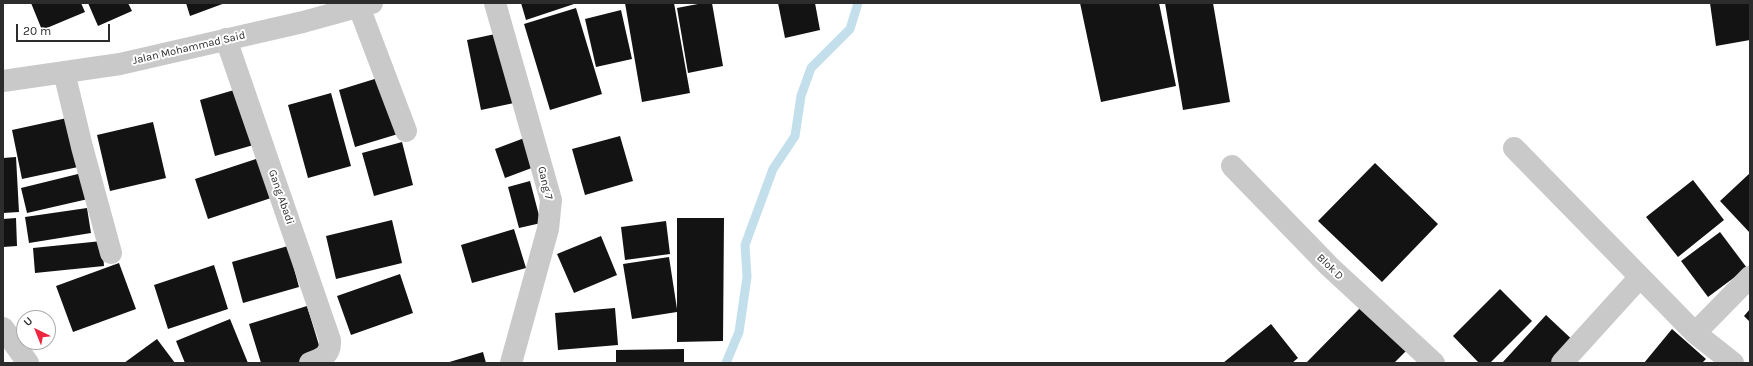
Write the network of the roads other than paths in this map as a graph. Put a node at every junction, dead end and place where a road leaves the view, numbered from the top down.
1 (495, 3) edge
2 (366, 5) edge
3 (226, 39) junction
4 (64, 72) junction
5 (3, 81) edge
6 (406, 131) dead end
7 (1514, 148) dead end
8 (1232, 166) dead end
9 (111, 253) dead end
10 (1640, 277) junction
11 (1750, 277) edge
12 (3, 328) edge
13 (1695, 333) junction
14 (318, 359) edge
15 (28, 363) edge
16 (511, 363) edge
17 (1434, 363) edge
18 (1562, 363) edge
19 (1733, 363) edge

1 - 16 street, Gang 7
2 - 3 street, Jalan Mohammad Said
2 - 6 street
3 - 4 street, Jalan Mohammad Said
3 - 14 street, Gang Abadi
4 - 5 street, Jalan Mohammad Said
4 - 9 street
7 - 10 street
8 - 17 street, Blok D
10 - 13 street
10 - 18 street
11 - 13 street
12 - 15 street
13 - 19 street

